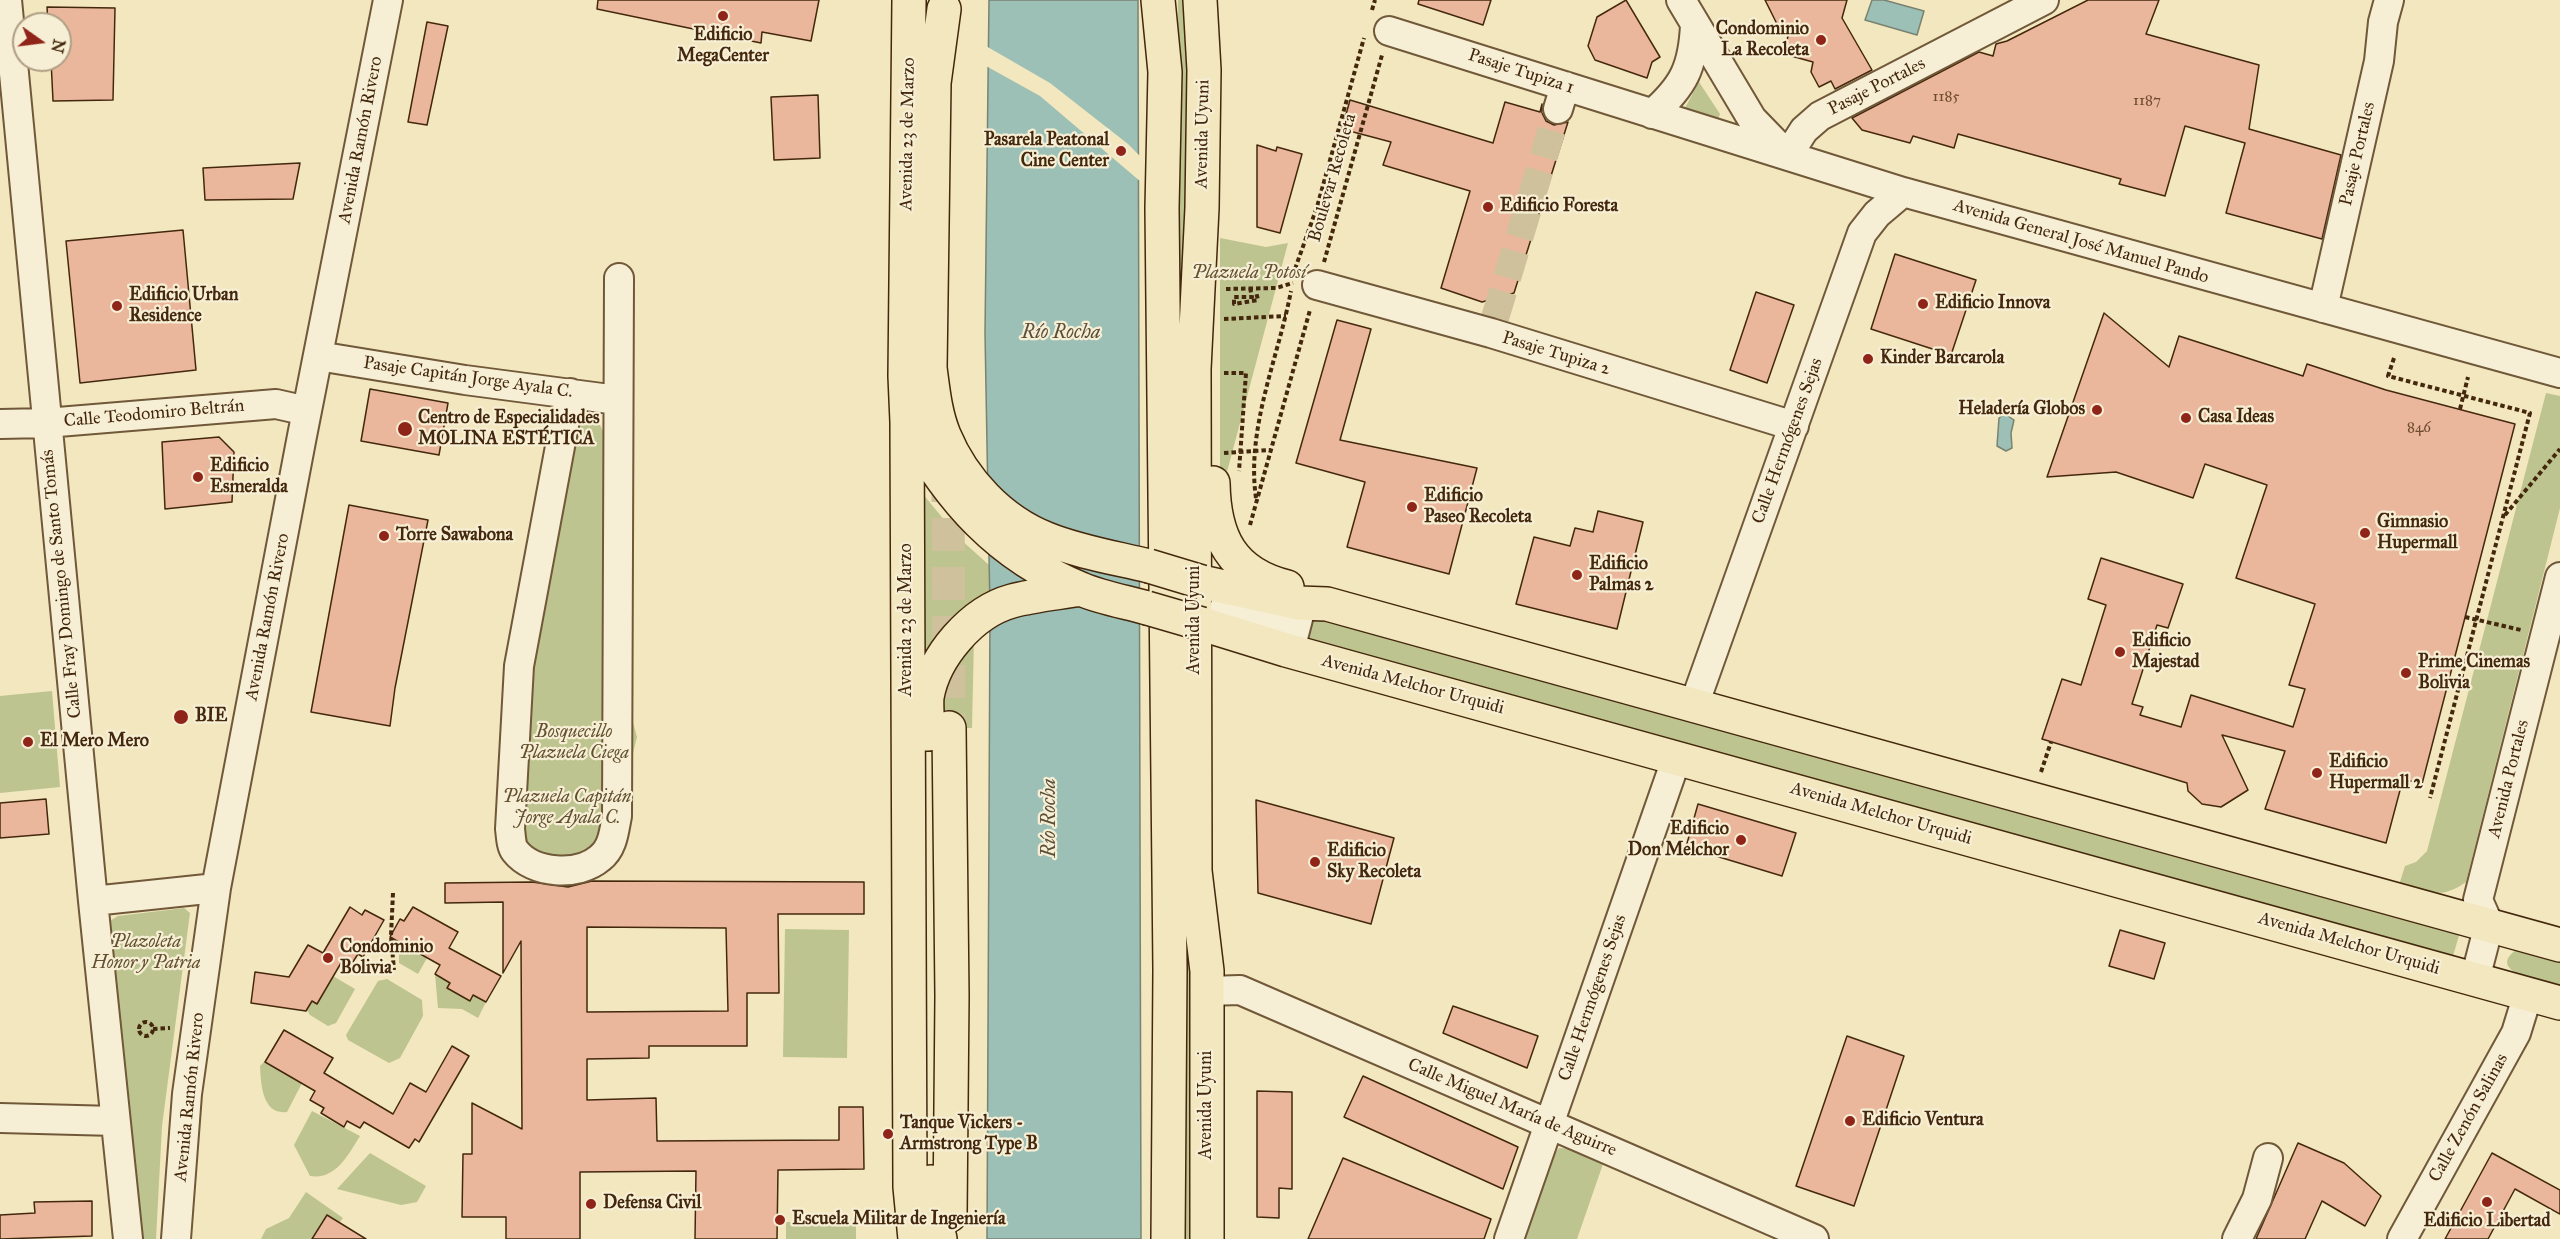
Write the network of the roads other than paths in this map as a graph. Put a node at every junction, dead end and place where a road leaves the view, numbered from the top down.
1 (7, 0) edge
2 (388, 0) edge
3 (909, 0) edge
4 (1158, 0) edge
5 (1172, 0) edge
6 (1200, 0) edge
7 (1213, 0) edge
8 (1681, 0) edge
9 (2044, 0) edge
10 (2389, 0) edge
11 (944, 4) edge
12 (1695, 25) junction
13 (1375, 26) road end
14 (1204, 70) junction
15 (1165, 72) junction
16 (1652, 114) junction
17 (1788, 156) junction
18 (1904, 192) junction
19 (619, 278) dead end
20 (1311, 279) road end
21 (1211, 287) junction
22 (2323, 309) junction
23 (318, 356) junction
24 (947, 372) dead end
25 (2560, 373) edge
26 (570, 393) junction
27 (617, 400) junction
28 (307, 411) junction
29 (907, 422) junction
30 (0, 423) edge
31 (46, 423) junction
32 (1794, 426) junction
33 (2560, 577) edge
34 (1081, 589) junction
35 (1313, 610) junction
36 (1243, 637) junction
37 (1694, 705) junction
38 (949, 728) tunnel mouth
39 (1677, 757) junction
40 (216, 888) junction
41 (93, 901) junction
42 (2489, 925) junction
43 (2560, 945) edge
44 (2475, 979) junction
45 (1207, 981) junction
46 (2528, 994) junction
47 (2560, 1003) edge
48 (0, 1118) edge
49 (115, 1121) junction
50 (1549, 1124) junction
51 (2268, 1158) dead end
52 (128, 1239) edge
53 (176, 1239) edge
54 (915, 1239) edge
55 (940, 1239) edge
56 (950, 1239) edge
57 (1168, 1239) edge
58 (1207, 1239) edge
59 (1509, 1239) edge
60 (1814, 1239) edge
61 (2237, 1239) edge
62 (2402, 1239) edge

1 - 31 street, Calle Fray Domingo de Santo Tomás
2 - 23 street, Avenida Ramón Rivero
3 - 29 main road, Avenida 23 de Marzo
4 - 15 main road, Avenida Uyuni
5 - 15 main road
6 - 14 main road, Avenida Uyuni
7 - 14 main road
8 - 12 street, Avenida General José Manuel Pando
9 - 17 street, Pasaje Portales
10 - 22 street, Pasaje Portales
11 - 24 main road
11 - 35 main road, bridge
12 - 16 street
12 - 17 street, Avenida General José Manuel Pando
13 - 16 street, Pasaje Tupiza 1
14 - 21 main road, Avenida Uyuni
15 - 57 main road, Avenida Uyuni
16 - 17 street, Pasaje Tupiza 1
17 - 18 street, Avenida General José Manuel Pando
18 - 22 street, Avenida General José Manuel Pando
18 - 32 street, Calle Hermógenes Sejas
19 - 27 street
20 - 32 street, Pasaje Tupiza 2
21 - 35 main road
21 - 45 main road, Avenida Uyuni
22 - 25 street, Avenida General José Manuel Pando
23 - 26 street, Pasaje Capitán Jorge Ayala C.
23 - 28 street, Avenida Ramón Rivero
26 - 27 street, Pasaje Capitán Jorge Ayala C.
26 - 27 street
28 - 31 street, Calle Teodomiro Beltrán
28 - 40 street, Avenida Ramón Rivero
29 - 34 main road
29 - 54 main road, Avenida 23 de Marzo
30 - 31 street, Calle Teodomiro Beltrán
31 - 41 street, Calle Fray Domingo de Santo Tomás
32 - 37 street, Calle Hermógenes Sejas
33 - 42 street, Avenida Portales
34 - 36 main road, Avenida Melchor Urquidi, bridge
34 - 55 main road
35 - 37 main road
36 - 39 main road, Avenida Melchor Urquidi
36 - 45 main road
37 - 42 main road
38 - 56 main road
39 - 44 main road, Avenida Melchor Urquidi
39 - 50 street, Calle Hermógenes Sejas
40 - 41 street
40 - 53 street, Avenida Ramón Rivero
41 - 49 street, Calle Fray Domingo de Santo Tomás
42 - 43 main road
42 - 44 street
44 - 46 main road, Avenida Melchor Urquidi
45 - 50 street, Calle Miguel María de Aguirre
45 - 58 main road, Avenida Uyuni
46 - 47 main road, Avenida Melchor Urquidi
46 - 62 street, Calle Zenón Salinas
48 - 49 street
49 - 52 street, Calle Fray Domingo de Santo Tomás
50 - 59 street, Calle Hermógenes Sejas
50 - 60 street, Calle Miguel María de Aguirre
51 - 61 street

